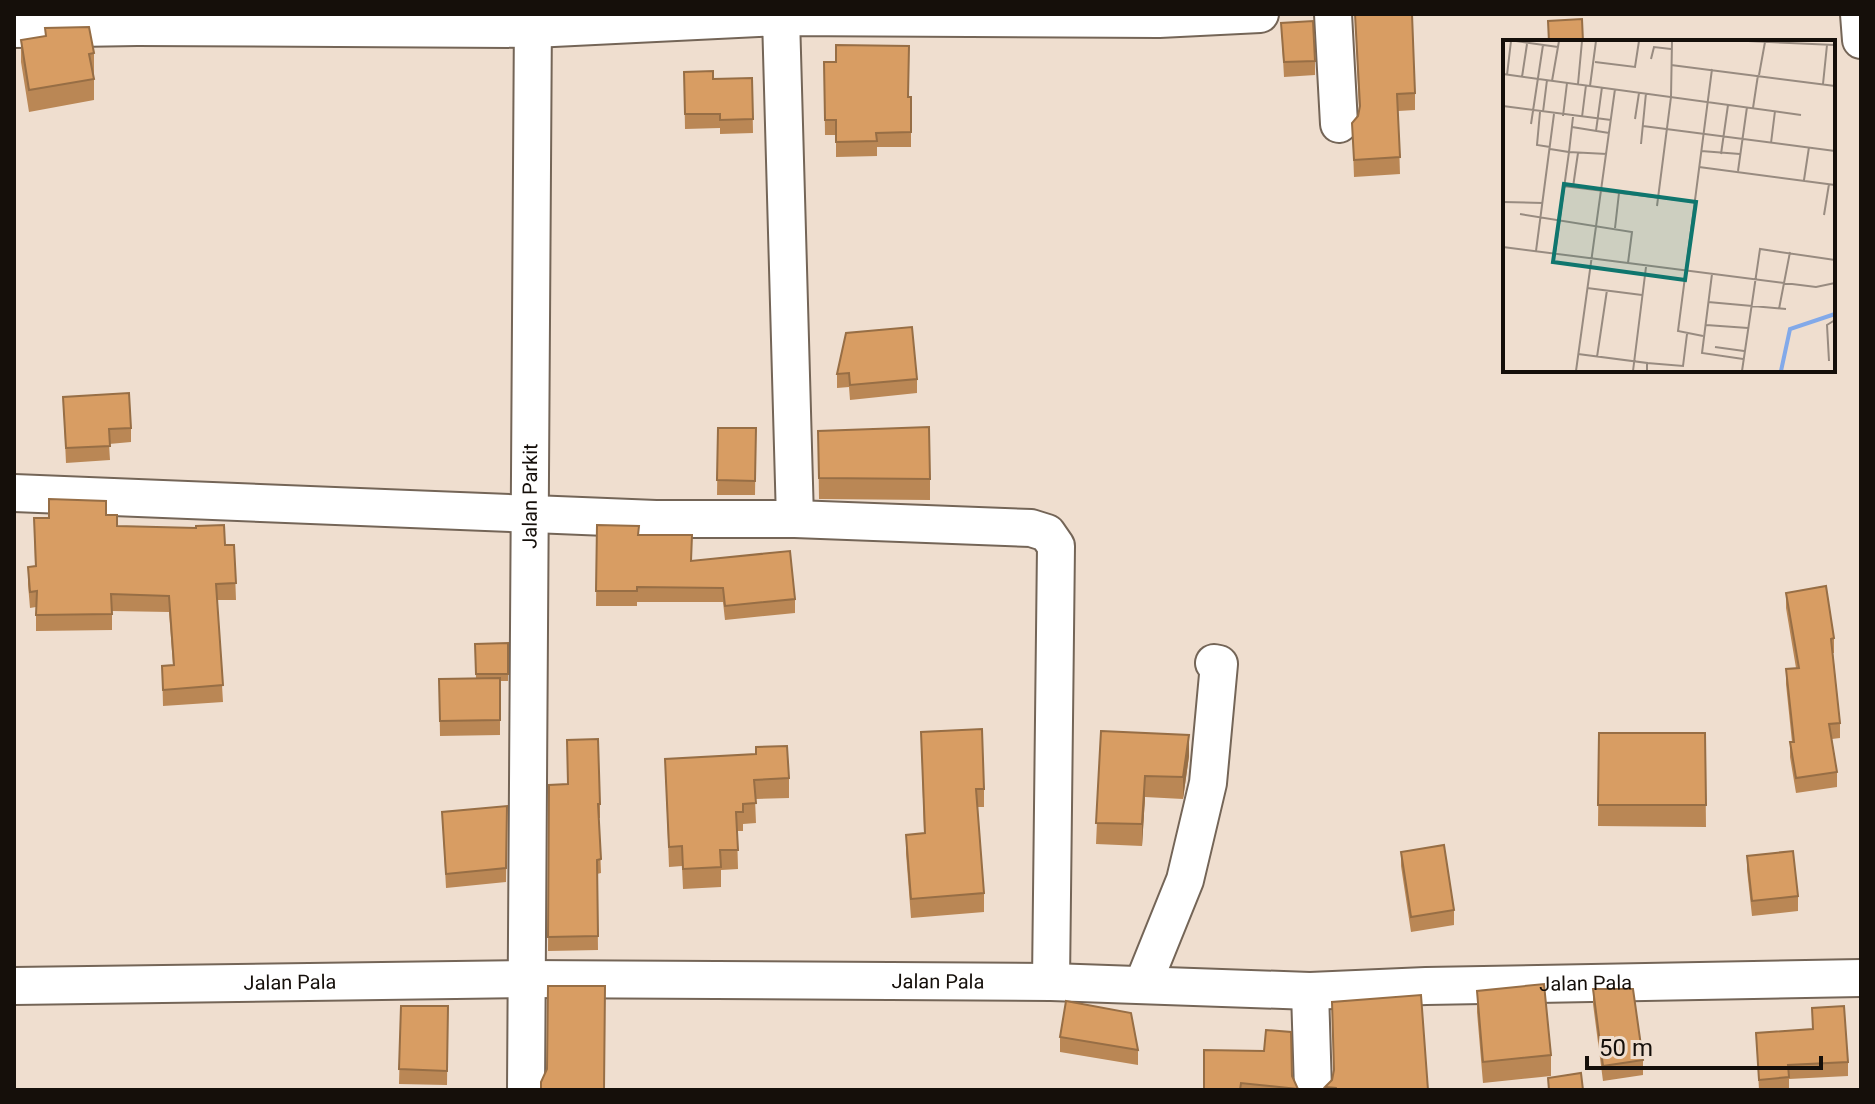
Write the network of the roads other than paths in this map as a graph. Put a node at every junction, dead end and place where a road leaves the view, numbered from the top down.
1 (1260, 14) edge
2 (1333, 14) edge
3 (1859, 14) edge
4 (781, 17) junction
5 (137, 20) edge
6 (533, 22) edge
7 (14, 29) edge
8 (1861, 40) edge
9 (1339, 124) dead end
10 (14, 493) edge
11 (528, 514) junction
12 (795, 519) junction
13 (1214, 663) dead end
14 (1861, 978) edge
15 (525, 979) junction
16 (1051, 982) junction
17 (1143, 984) junction
18 (14, 986) edge
19 (1310, 991) junction
20 (526, 1090) edge
21 (1313, 1090) edge

1 - 4 street
2 - 9 street
3 - 8 street
4 - 6 street
4 - 12 street
5 - 6 street
5 - 7 street
6 - 11 street, Jalan Parkit
10 - 11 street
11 - 12 street
11 - 15 street, Jalan Parkit
12 - 16 street
13 - 17 street
14 - 19 street, Jalan Pala
15 - 16 street, Jalan Pala
15 - 18 street, Jalan Pala
15 - 20 street, Jalan Parkit
16 - 17 street, Jalan Pala
17 - 19 street, Jalan Pala
19 - 21 street

